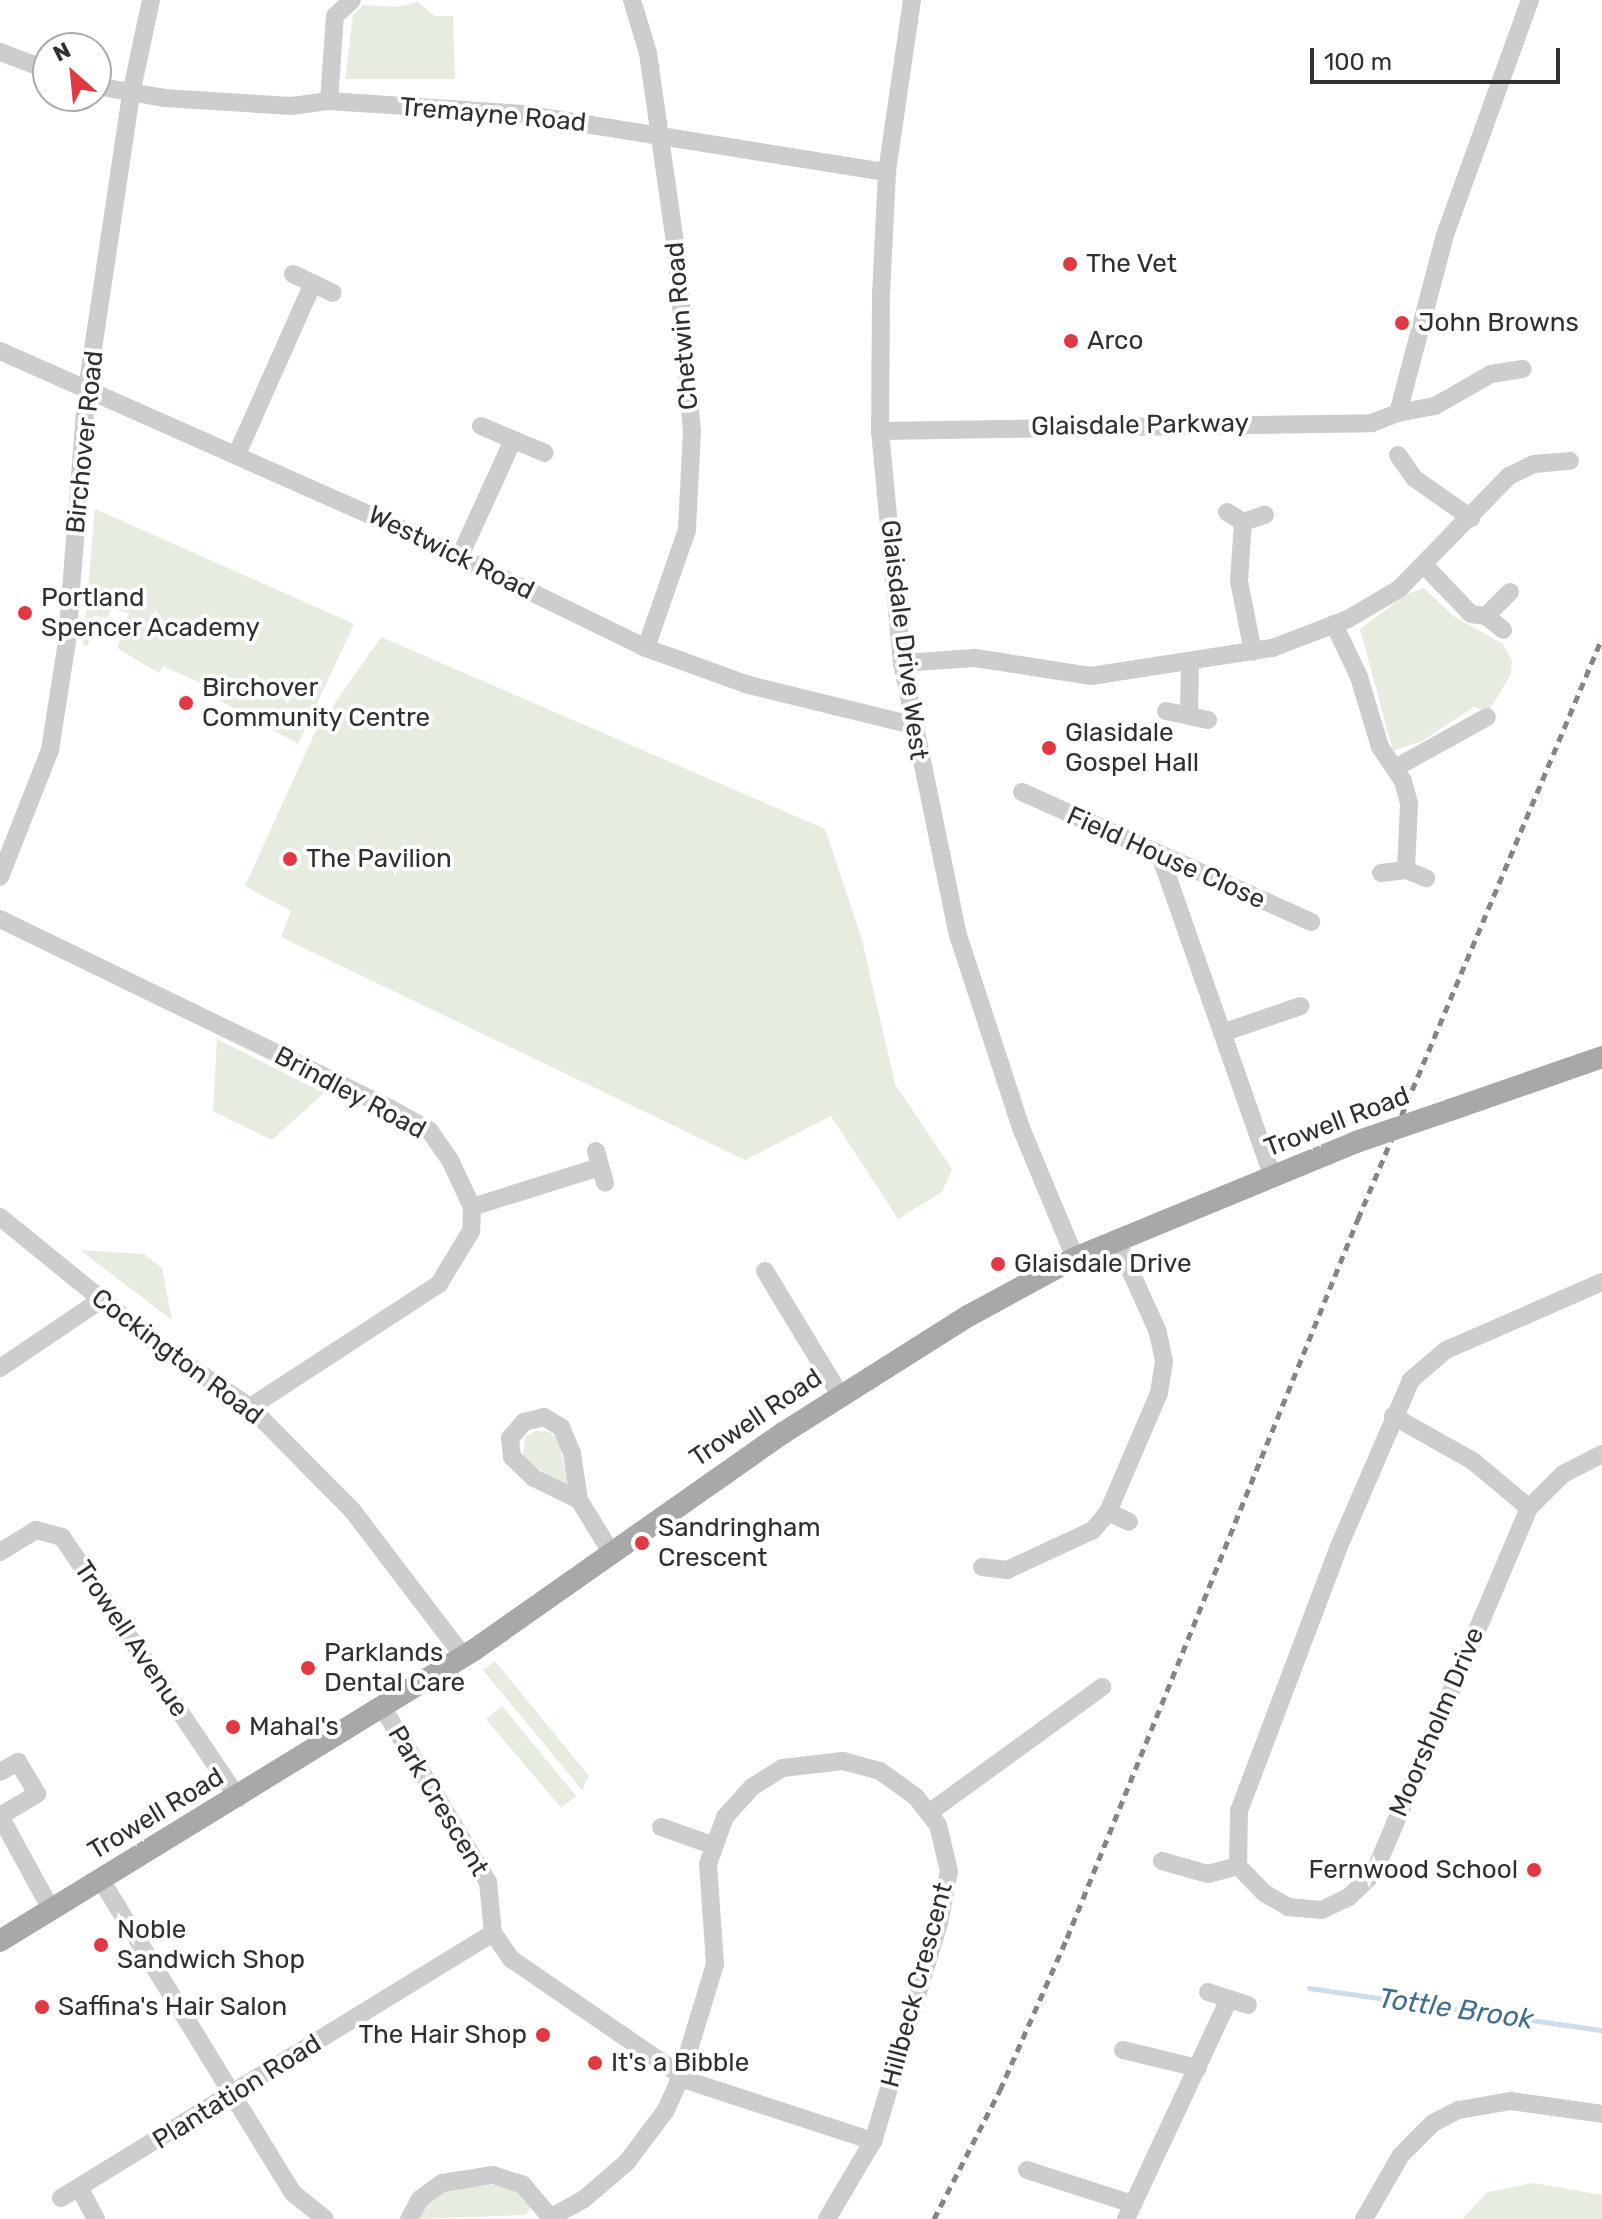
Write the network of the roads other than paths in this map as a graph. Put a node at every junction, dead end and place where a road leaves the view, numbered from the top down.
1 (151, 0) edge
2 (352, 0) edge
3 (632, 0) edge
4 (912, 0) edge
5 (1530, 0) edge
6 (0, 52) edge
7 (32, 64) edge
8 (112, 90) edge
9 (131, 94) junction
10 (329, 101) junction
11 (656, 133) junction
12 (887, 172) junction
13 (293, 274) dead end
14 (313, 283) junction
15 (333, 293) dead end
16 (0, 351) edge
17 (1523, 369) dead end
18 (87, 389) junction
19 (1398, 413) junction
20 (481, 426) dead end
21 (880, 431) junction
22 (513, 440) junction
23 (545, 453) dead end
24 (237, 454) junction
25 (1398, 455) dead end
26 (1570, 461) dead end
27 (1414, 478) junction
28 (1402, 494) dead end
29 (1265, 515) dead end
30 (1471, 518) junction
31 (460, 556) junction
32 (1425, 566) junction
33 (1510, 592) dead end
34 (1486, 616) junction
35 (1334, 624) junction
36 (1503, 630) dead end
37 (646, 648) junction
38 (1253, 652) junction
39 (1190, 661) junction
40 (902, 663) junction
41 (1166, 711) dead end
42 (1487, 717) dead end
43 (912, 725) junction
44 (1447, 737) junction
45 (1458, 754) dead end
46 (1395, 768) junction
47 (1022, 792) dead end
48 (1161, 858) junction
49 (1406, 870) junction
50 (1381, 873) dead end
51 (0, 877) edge
52 (1426, 878) dead end
53 (0, 919) edge
54 (1311, 922) dead end
55 (1301, 1006) dead end
56 (1222, 1033) junction
57 (1602, 1057) edge
58 (600, 1167) dead end
59 (1272, 1175) junction
60 (472, 1207) junction
61 (0, 1217) edge
62 (1116, 1239) junction
63 (1075, 1258) junction
64 (765, 1271) dead end
65 (1602, 1282) edge
66 (101, 1300) junction
67 (0, 1368) edge
68 (840, 1395) junction
69 (250, 1407) junction
70 (1393, 1416) junction
71 (1602, 1454) edge
72 (579, 1500) junction
73 (1529, 1508) junction
74 (1108, 1512) junction
75 (1129, 1522) dead end
76 (0, 1552) edge
77 (611, 1552) junction
78 (982, 1567) dead end
79 (464, 1657) junction
80 (1102, 1687) dead end
81 (383, 1708) junction
82 (0, 1772) edge
83 (238, 1798) junction
84 (930, 1812) junction
85 (0, 1816) edge
86 (661, 1826) dead end
87 (712, 1845) junction
88 (1162, 1861) dead end
89 (1238, 1866) junction
90 (101, 1880) junction
91 (51, 1909) junction
92 (493, 1933) junction
93 (0, 1941) edge
94 (1208, 1992) dead end
95 (1229, 1999) junction
96 (1248, 2005) dead end
97 (1123, 2050) dead end
98 (1198, 2068) junction
99 (681, 2076) junction
100 (234, 2094) junction
101 (1602, 2114) edge
102 (873, 2141) junction
103 (1027, 2170) dead end
104 (80, 2189) junction
105 (61, 2198) dead end
106 (1129, 2211) edge
107 (550, 2218) edge
108 (96, 2219) edge
109 (325, 2219) edge
110 (409, 2219) edge
111 (827, 2219) edge
112 (1364, 2219) edge

1 - 9 street, Birchover Road
2 - 10 street
3 - 11 street, Chetwin Road
4 - 12 street, Glaisdale Drive West
5 - 19 street
6 - 7 street
8 - 9 street, Tremayne Road
9 - 10 street, Tremayne Road
9 - 18 street, Birchover Road
10 - 11 street, Tremayne Road
11 - 12 street, Tremayne Road
11 - 37 street, Chetwin Road
12 - 21 street, Glaisdale Drive West
13 - 14 street
14 - 15 street
14 - 24 street
16 - 18 street, Westwick Road
17 - 19 street, Glaisdale Parkway
18 - 24 street, Westwick Road
18 - 51 street, Birchover Road
19 - 21 street, Glaisdale Parkway
20 - 22 street
21 - 40 street, Glaisdale Drive West
22 - 23 street
22 - 31 street
24 - 31 street, Westwick Road
25 - 27 street
26 - 30 street
27 - 28 street
27 - 30 street
29 - 38 street
30 - 32 street
31 - 37 street, Westwick Road
32 - 34 street
32 - 35 street
33 - 34 street
34 - 36 street
35 - 38 street
35 - 46 street
37 - 43 street, Westwick Road
38 - 39 street
39 - 40 street
39 - 41 street
40 - 43 street, Glaisdale Drive West
42 - 44 street
43 - 63 street, Glaisdale Drive West
44 - 45 street
44 - 46 street
46 - 49 street
47 - 48 street, Field House Close
48 - 54 street, Field House Close
48 - 56 street
49 - 50 street
49 - 52 street
53 - 60 street, Brindley Road
55 - 56 street
56 - 59 street
57 - 59 main road, Trowell Road, bridge
58 - 60 street
59 - 62 main road, Trowell Road
60 - 69 street
61 - 66 street, Cockington Road
62 - 63 main road, Trowell Road
62 - 74 street
63 - 68 main road, Trowell Road
64 - 68 street
65 - 70 street
66 - 67 street
66 - 69 street, Cockington Road
68 - 77 main road, Trowell Road
69 - 79 street, Cockington Road
70 - 73 street
70 - 89 street
71 - 73 street, Moorsholm Drive
72 - 72 street
72 - 77 street
73 - 89 street, Moorsholm Drive
74 - 75 street
74 - 78 street
76 - 83 street, Trowell Avenue
77 - 79 main road, Trowell Road
79 - 81 main road, Trowell Road
80 - 84 street
81 - 83 main road, Trowell Road
81 - 92 street, Park Crescent
82 - 85 street
83 - 90 main road, Trowell Road
84 - 87 street, Hillbeck Crescent
84 - 102 street, Hillbeck Crescent
85 - 91 street
86 - 87 street
87 - 99 street, Hillbeck Crescent
88 - 89 street
90 - 91 main road, Trowell Road
90 - 100 street
91 - 93 main road, Trowell Road
92 - 99 street
92 - 100 street, Plantation Road
94 - 95 street
95 - 96 street
95 - 98 street
97 - 98 street
98 - 106 street
99 - 102 street
99 - 107 street, Hillbeck Crescent
100 - 104 street, Plantation Road
100 - 109 street
101 - 112 street
102 - 111 street, Hillbeck Crescent
103 - 106 street
104 - 105 street, Plantation Road
104 - 108 street
107 - 110 street

